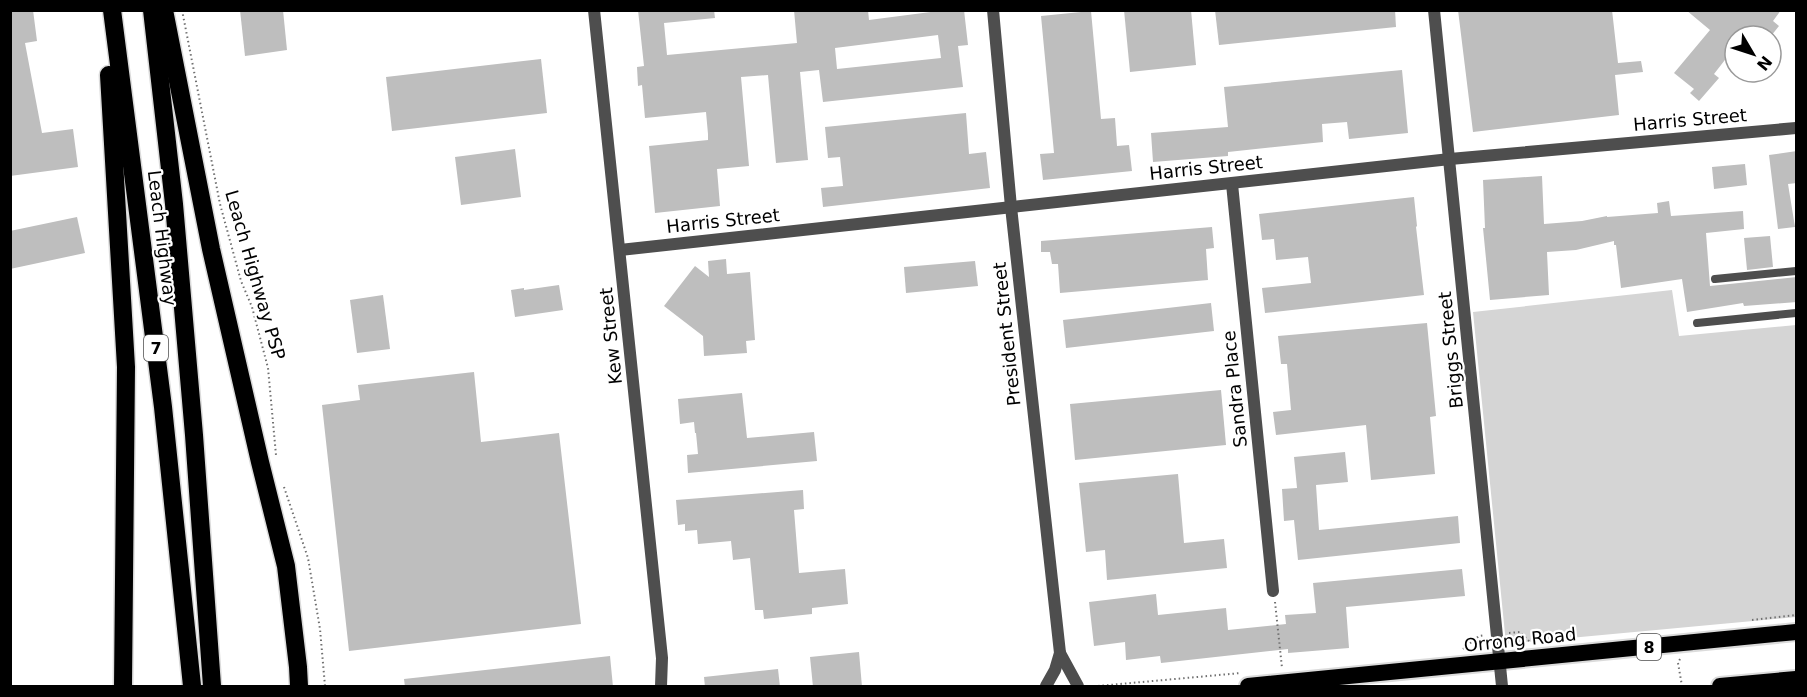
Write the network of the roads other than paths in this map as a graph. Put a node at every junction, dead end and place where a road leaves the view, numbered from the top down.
1 (106, 10) edge
2 (111, 10) edge
3 (152, 10) edge
4 (164, 10) edge
5 (594, 10) edge
6 (993, 10) edge
7 (1434, 10) edge
8 (1797, 128) edge
9 (1450, 159) junction
10 (1232, 184) junction
11 (1011, 207) junction
12 (620, 250) junction
13 (1797, 271) edge
14 (1715, 279) dead end
15 (1797, 313) edge
16 (1697, 323) dead end
17 (1273, 591) dead end
18 (1797, 632) edge
19 (1060, 653) junction
20 (662, 658) junction
21 (1501, 661) junction
22 (298, 667) junction
23 (1248, 679) edge
24 (1797, 679) edge
25 (1723, 686) edge
26 (123, 687) edge
27 (192, 687) edge
28 (212, 687) edge
29 (299, 687) edge
30 (306, 687) edge
31 (661, 687) edge
32 (669, 687) edge
33 (1046, 687) edge
34 (1078, 687) edge
35 (1502, 687) edge

1 - 26 highway
2 - 27 highway, Leach Highway / 7
3 - 28 highway, Leach Highway / 7
4 - 22 highway
5 - 12 street, Kew Street
6 - 11 street, President Street
7 - 9 street, Briggs Street
8 - 9 street, Harris Street
9 - 10 street, Harris Street
9 - 21 street, Briggs Street
10 - 11 street, Harris Street
10 - 17 street, Sandra Place
11 - 12 street, Harris Street
11 - 19 street, President Street
12 - 20 street, Kew Street
13 - 14 lane
15 - 16 lane
18 - 21 highway, Orrong Road / 8
19 - 33 street, President Street
19 - 34 street, President Street
20 - 31 street, Kew Street
20 - 32 street, Kew Street
21 - 23 highway, Orrong Road / 8
21 - 35 street, Briggs Street
22 - 29 highway
22 - 30 highway
24 - 25 highway

